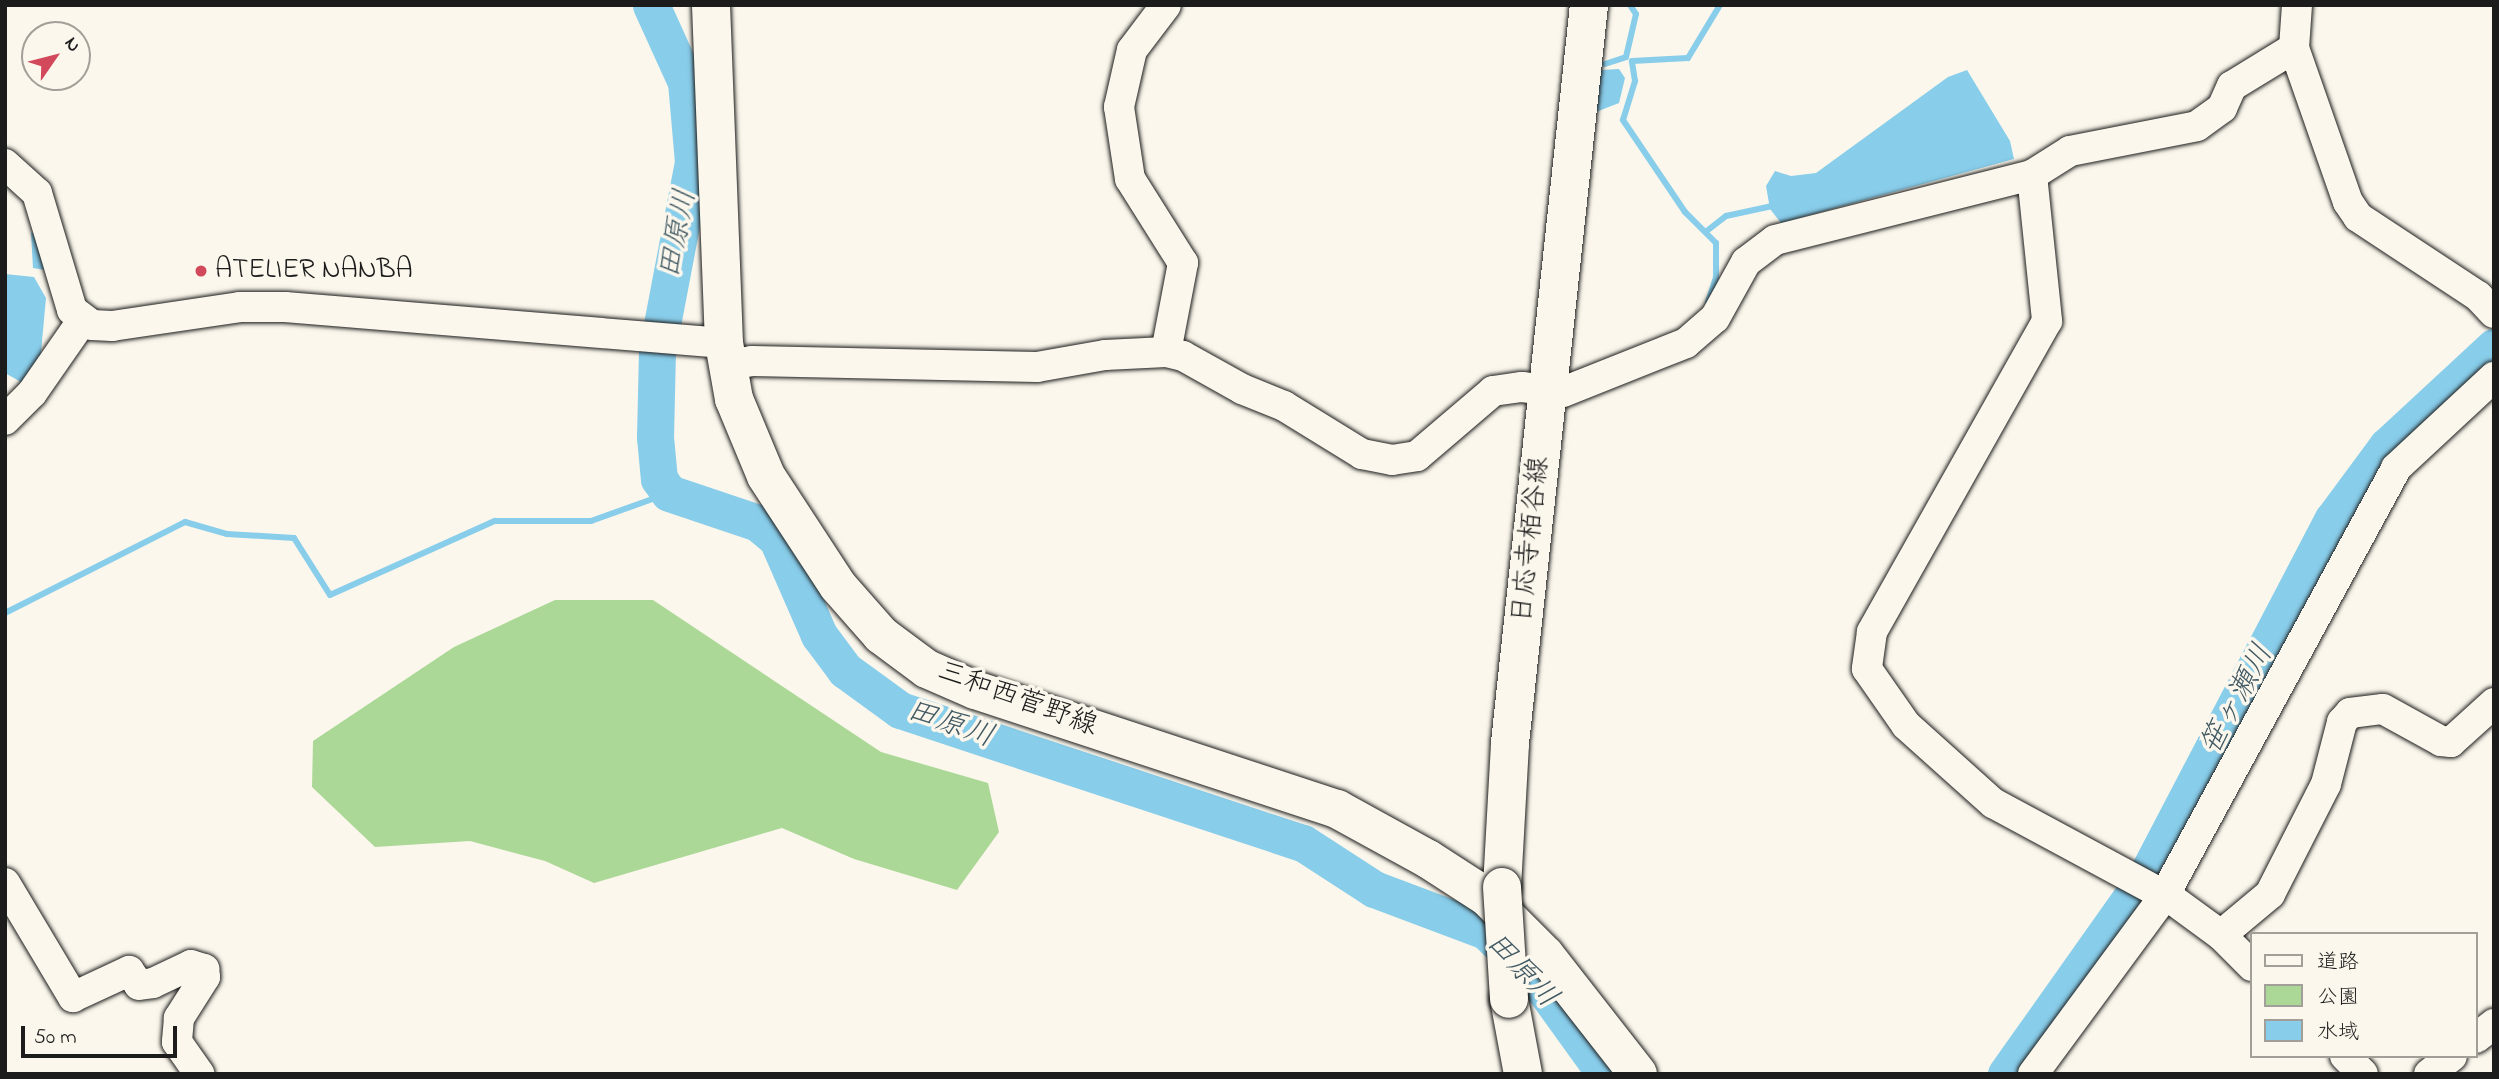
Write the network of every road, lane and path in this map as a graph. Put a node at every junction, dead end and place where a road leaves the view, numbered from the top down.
1 (711, 5) edge
2 (1166, 5) edge
3 (1589, 5) edge
4 (2297, 5) edge
5 (2294, 48) junction
6 (5, 164) edge
7 (2032, 175) junction
8 (2494, 313) edge
9 (82, 321) junction
10 (1166, 352) junction
11 (725, 354) junction
12 (2494, 377) edge
13 (1548, 390) junction
14 (5, 420) edge
15 (2494, 703) edge
16 (5, 883) edge
17 (2160, 893) junction
18 (2221, 935) junction
19 (2250, 963) edge
20 (2494, 1024) edge
21 (2478, 1036) edge
22 (2347, 1058) edge
23 (2449, 1058) edge
24 (199, 1074) edge
25 (1523, 1074) edge
26 (1638, 1074) edge
27 (2033, 1074) edge
28 (2363, 1074) edge
29 (2429, 1074) edge

1 - 11 main road, 三和西菅野線
2 - 10 street
3 - 13 main road, 日応寺栢谷線
4 - 5 street
5 - 7 street
5 - 8 street
6 - 9 street
7 - 13 street
7 - 17 street
9 - 11 street
9 - 14 street
10 - 11 street
10 - 13 street
11 - 26 main road, 三和西菅野線
12 - 17 street
13 - 25 main road, 日応寺栢谷線, bridge
15 - 18 street
16 - 24 street
17 - 18 street
17 - 27 street
18 - 19 street
20 - 21 street
22 - 28 street
23 - 29 street

